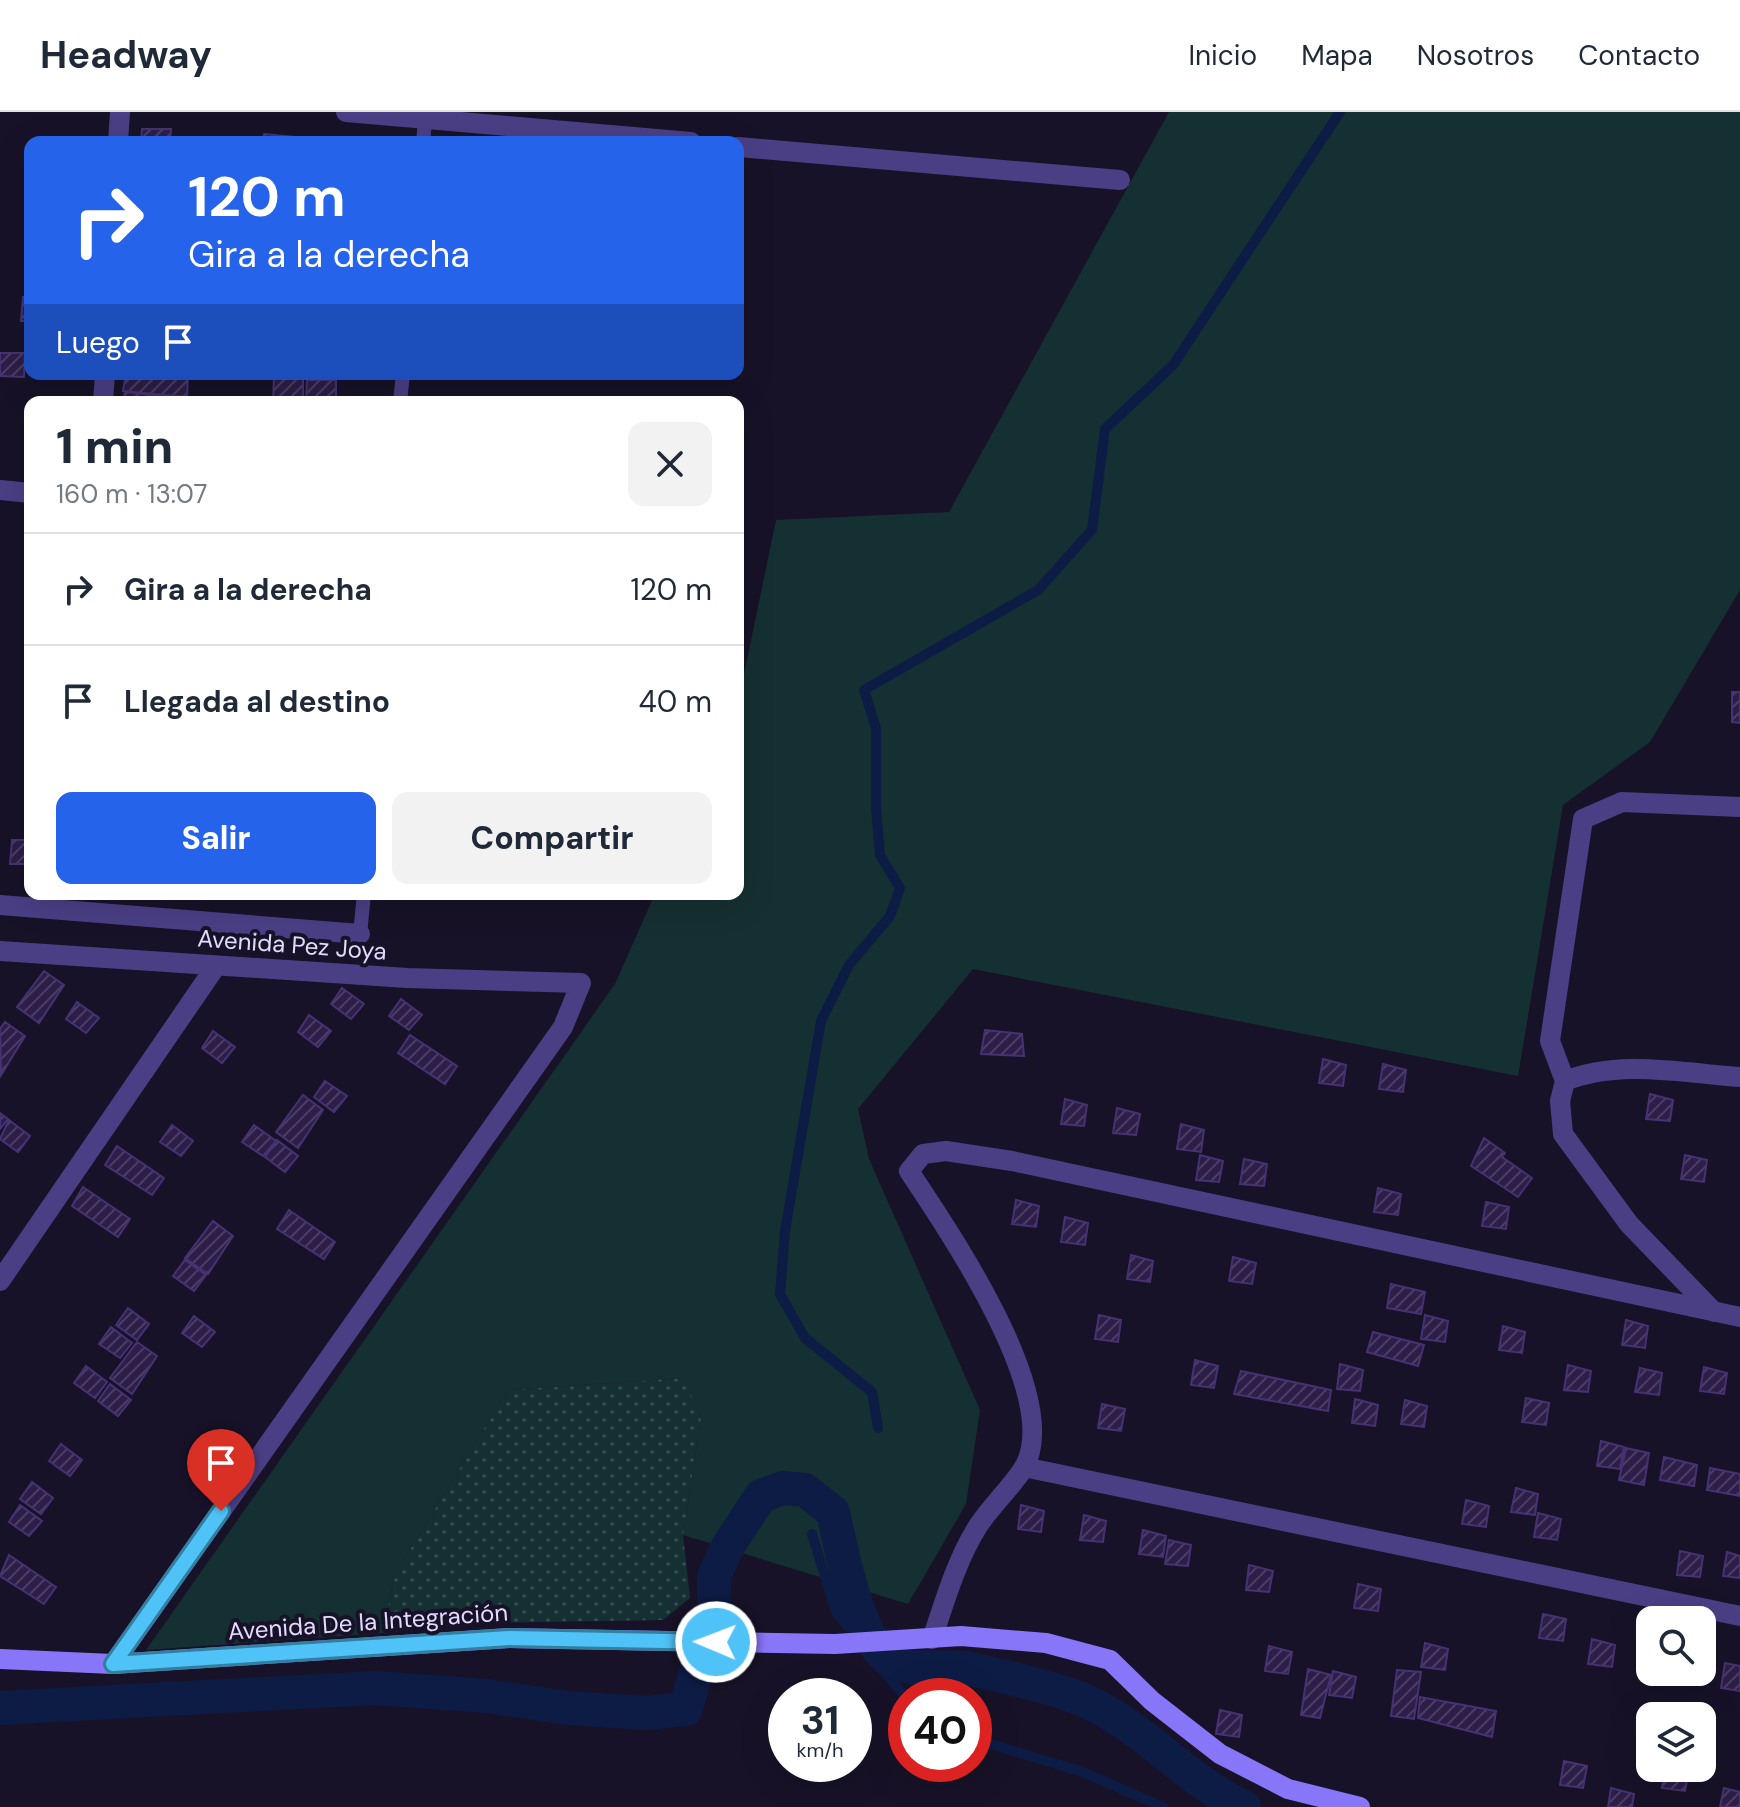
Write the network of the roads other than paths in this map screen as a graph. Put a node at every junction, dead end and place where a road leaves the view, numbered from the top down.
1 (120, 112) edge
2 (346, 112) edge
3 (426, 116) edge
4 (118, 136) edge
5 (424, 136) edge
6 (630, 136) edge
7 (744, 148) edge
8 (1120, 180) dead end
9 (0, 490) edge
10 (24, 492) edge
11 (1740, 807) edge
12 (363, 900) edge
13 (64, 903) edge
14 (0, 905) edge
15 (360, 934) joint
16 (0, 951) edge
17 (216, 966) junction
18 (1740, 1077) edge
19 (1565, 1081) junction
20 (0, 1281) edge
21 (1714, 1312) junction
22 (1740, 1317) edge
23 (1024, 1467) junction
24 (1740, 1616) edge
25 (932, 1639) junction
26 (0, 1659) edge
27 (113, 1664) junction
28 (1360, 1807) edge

1 - 4 street
2 - 3 street
3 - 5 lane
3 - 6 street
7 - 8 street
9 - 10 street
11 - 19 street
12 - 15 lane
13 - 14 street, Avenida Pez Joya
13 - 15 street, Avenida Pez Joya
16 - 17 street, Avenida Pez Joya
17 - 20 street
17 - 27 street, Avenida Pez Joya
18 - 19 street
19 - 21 street
21 - 22 street
21 - 23 street
23 - 24 street
23 - 25 street
25 - 27 street, Avenida De la Integración
25 - 28 street, Avenida De la Integración
26 - 27 street, Avenida De la Integración

